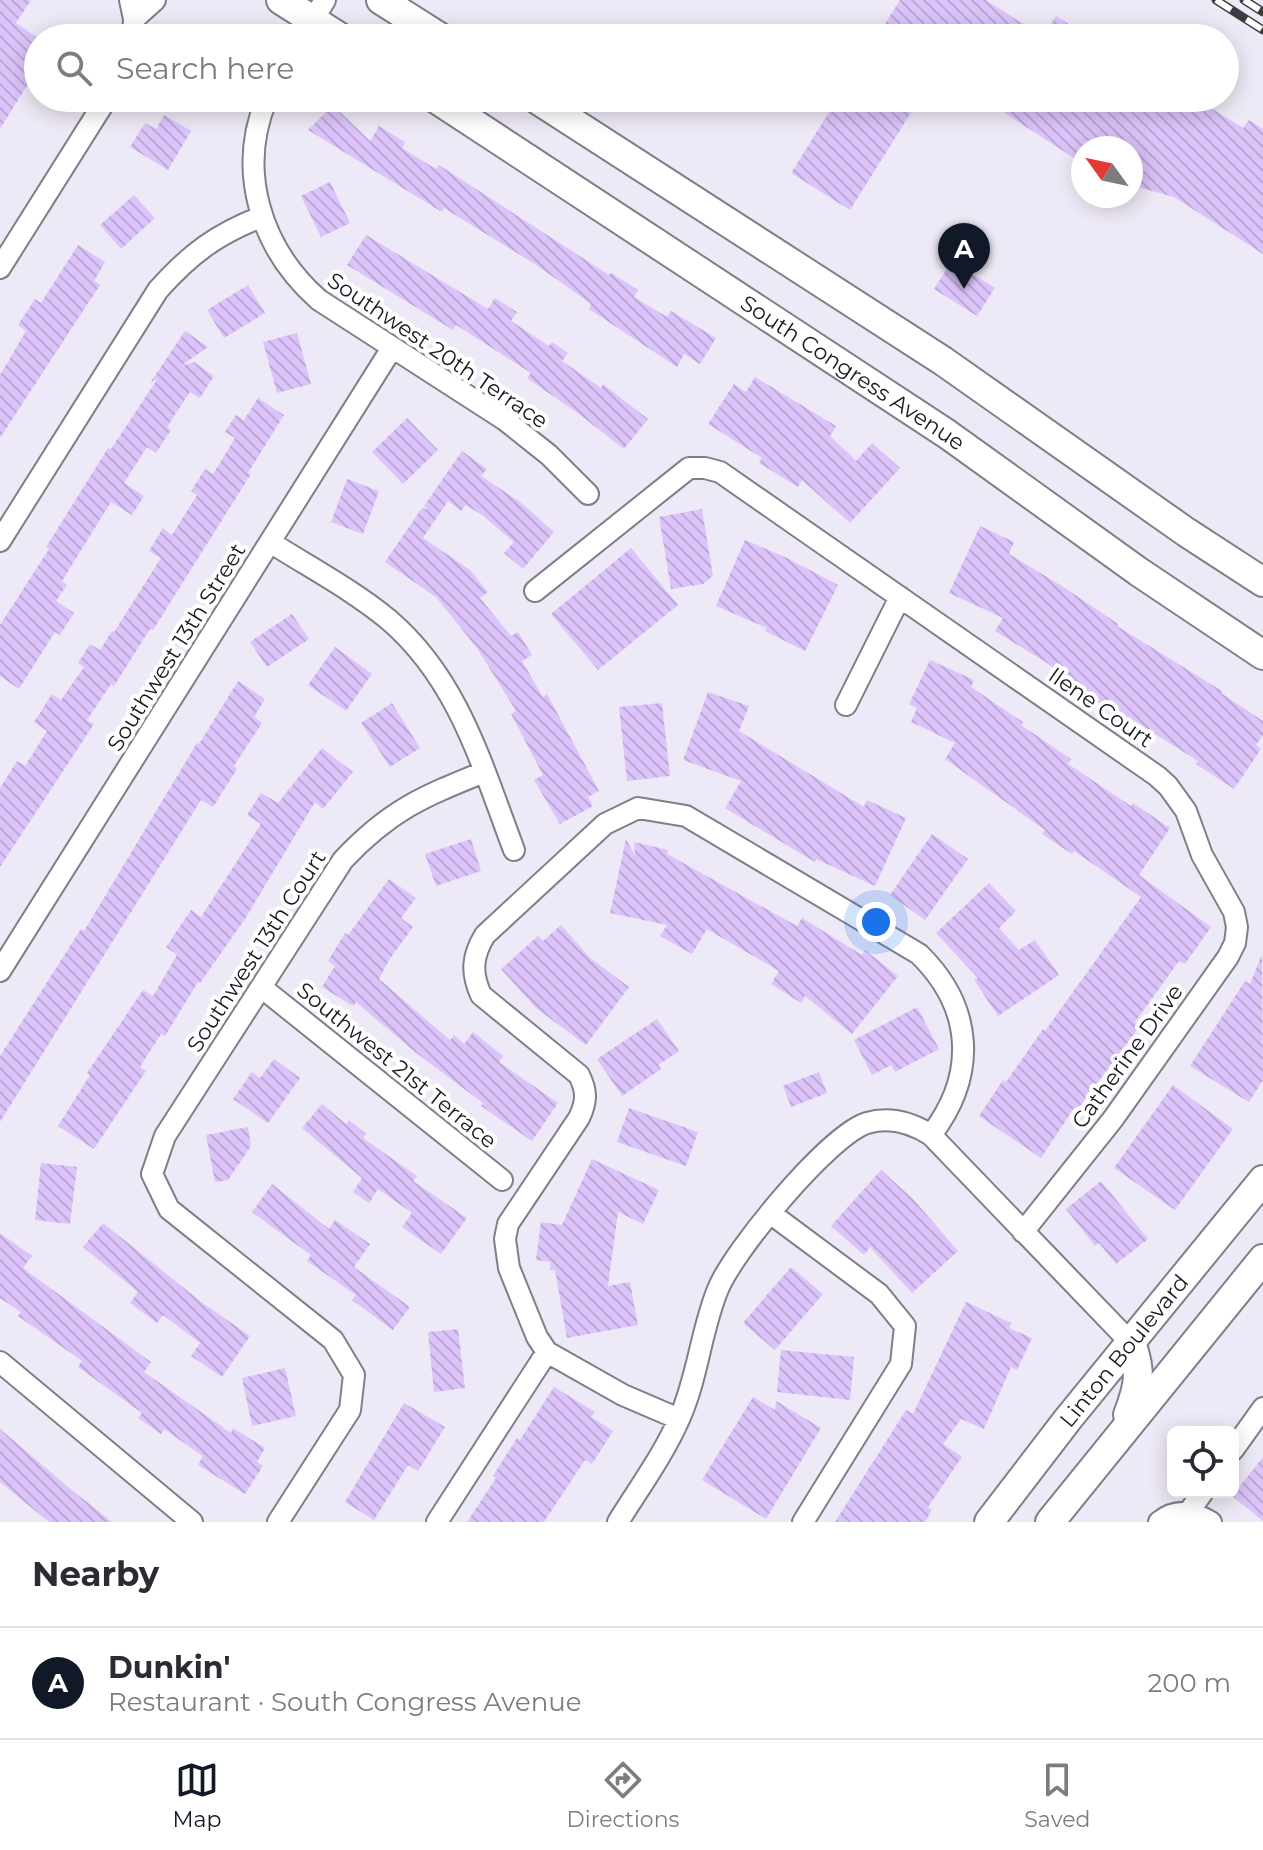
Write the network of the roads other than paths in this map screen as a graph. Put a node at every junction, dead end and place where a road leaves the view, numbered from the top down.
1 (155, 0) edge
2 (281, 0) edge
3 (381, 0) edge
4 (133, 19) edge
5 (313, 19) edge
6 (419, 24) edge
7 (98, 112) edge
8 (262, 112) edge
9 (456, 112) edge
10 (557, 112) edge
11 (261, 217) junction
12 (0, 268) edge
13 (392, 348) junction
14 (588, 494) dead end
15 (0, 541) edge
16 (270, 542) junction
17 (1263, 582) edge
18 (535, 591) dead end
19 (900, 597) junction
20 (1263, 655) edge
21 (846, 705) dead end
22 (484, 772) junction
23 (514, 850) dead end
24 (1227, 898) joint
25 (0, 971) edge
26 (261, 987) junction
27 (931, 1135) junction
28 (502, 1180) dead end
29 (1263, 1180) edge
30 (770, 1213) junction
31 (1023, 1232) junction
32 (1263, 1259) edge
33 (1131, 1343) junction
34 (547, 1352) junction
35 (0, 1362) edge
36 (1263, 1408) edge
37 (679, 1419) junction
38 (1122, 1431) junction
39 (1239, 1442) edge
40 (1199, 1498) edge
41 (1188, 1513) junction
42 (192, 1522) edge
43 (278, 1522) edge
44 (437, 1522) edge
45 (618, 1522) edge
46 (803, 1522) edge
47 (989, 1522) edge
48 (1050, 1522) edge
49 (1159, 1522) edge
50 (1211, 1522) edge

1 - 4 street
2 - 5 main road
3 - 6 main road
7 - 12 street
8 - 11 street, Southwest 20th Terrace
9 - 20 main road, South Congress Avenue
10 - 17 main road
11 - 13 street, Southwest 20th Terrace
11 - 15 street
13 - 14 street, Southwest 20th Terrace
13 - 16 street, Southwest 13th Street
16 - 22 street
16 - 25 street, Southwest 13th Street
18 - 19 street, Ilene Court
19 - 21 street
19 - 24 street, Ilene Court
22 - 23 street
22 - 26 street, Southwest 13th Court
24 - 31 street, Catherine Drive
26 - 28 street, Southwest 21st Terrace
26 - 43 street, Southwest 13th Court
27 - 30 street
27 - 31 street
27 - 34 street
29 - 33 main road, Linton Boulevard
30 - 37 street
30 - 46 street
31 - 33 street
32 - 38 main road
33 - 38 main road
33 - 47 main road, Linton Boulevard
34 - 37 street
34 - 44 street
35 - 42 street
36 - 39 street
37 - 45 street
38 - 48 main road
40 - 41 street
41 - 49 street
41 - 50 street

